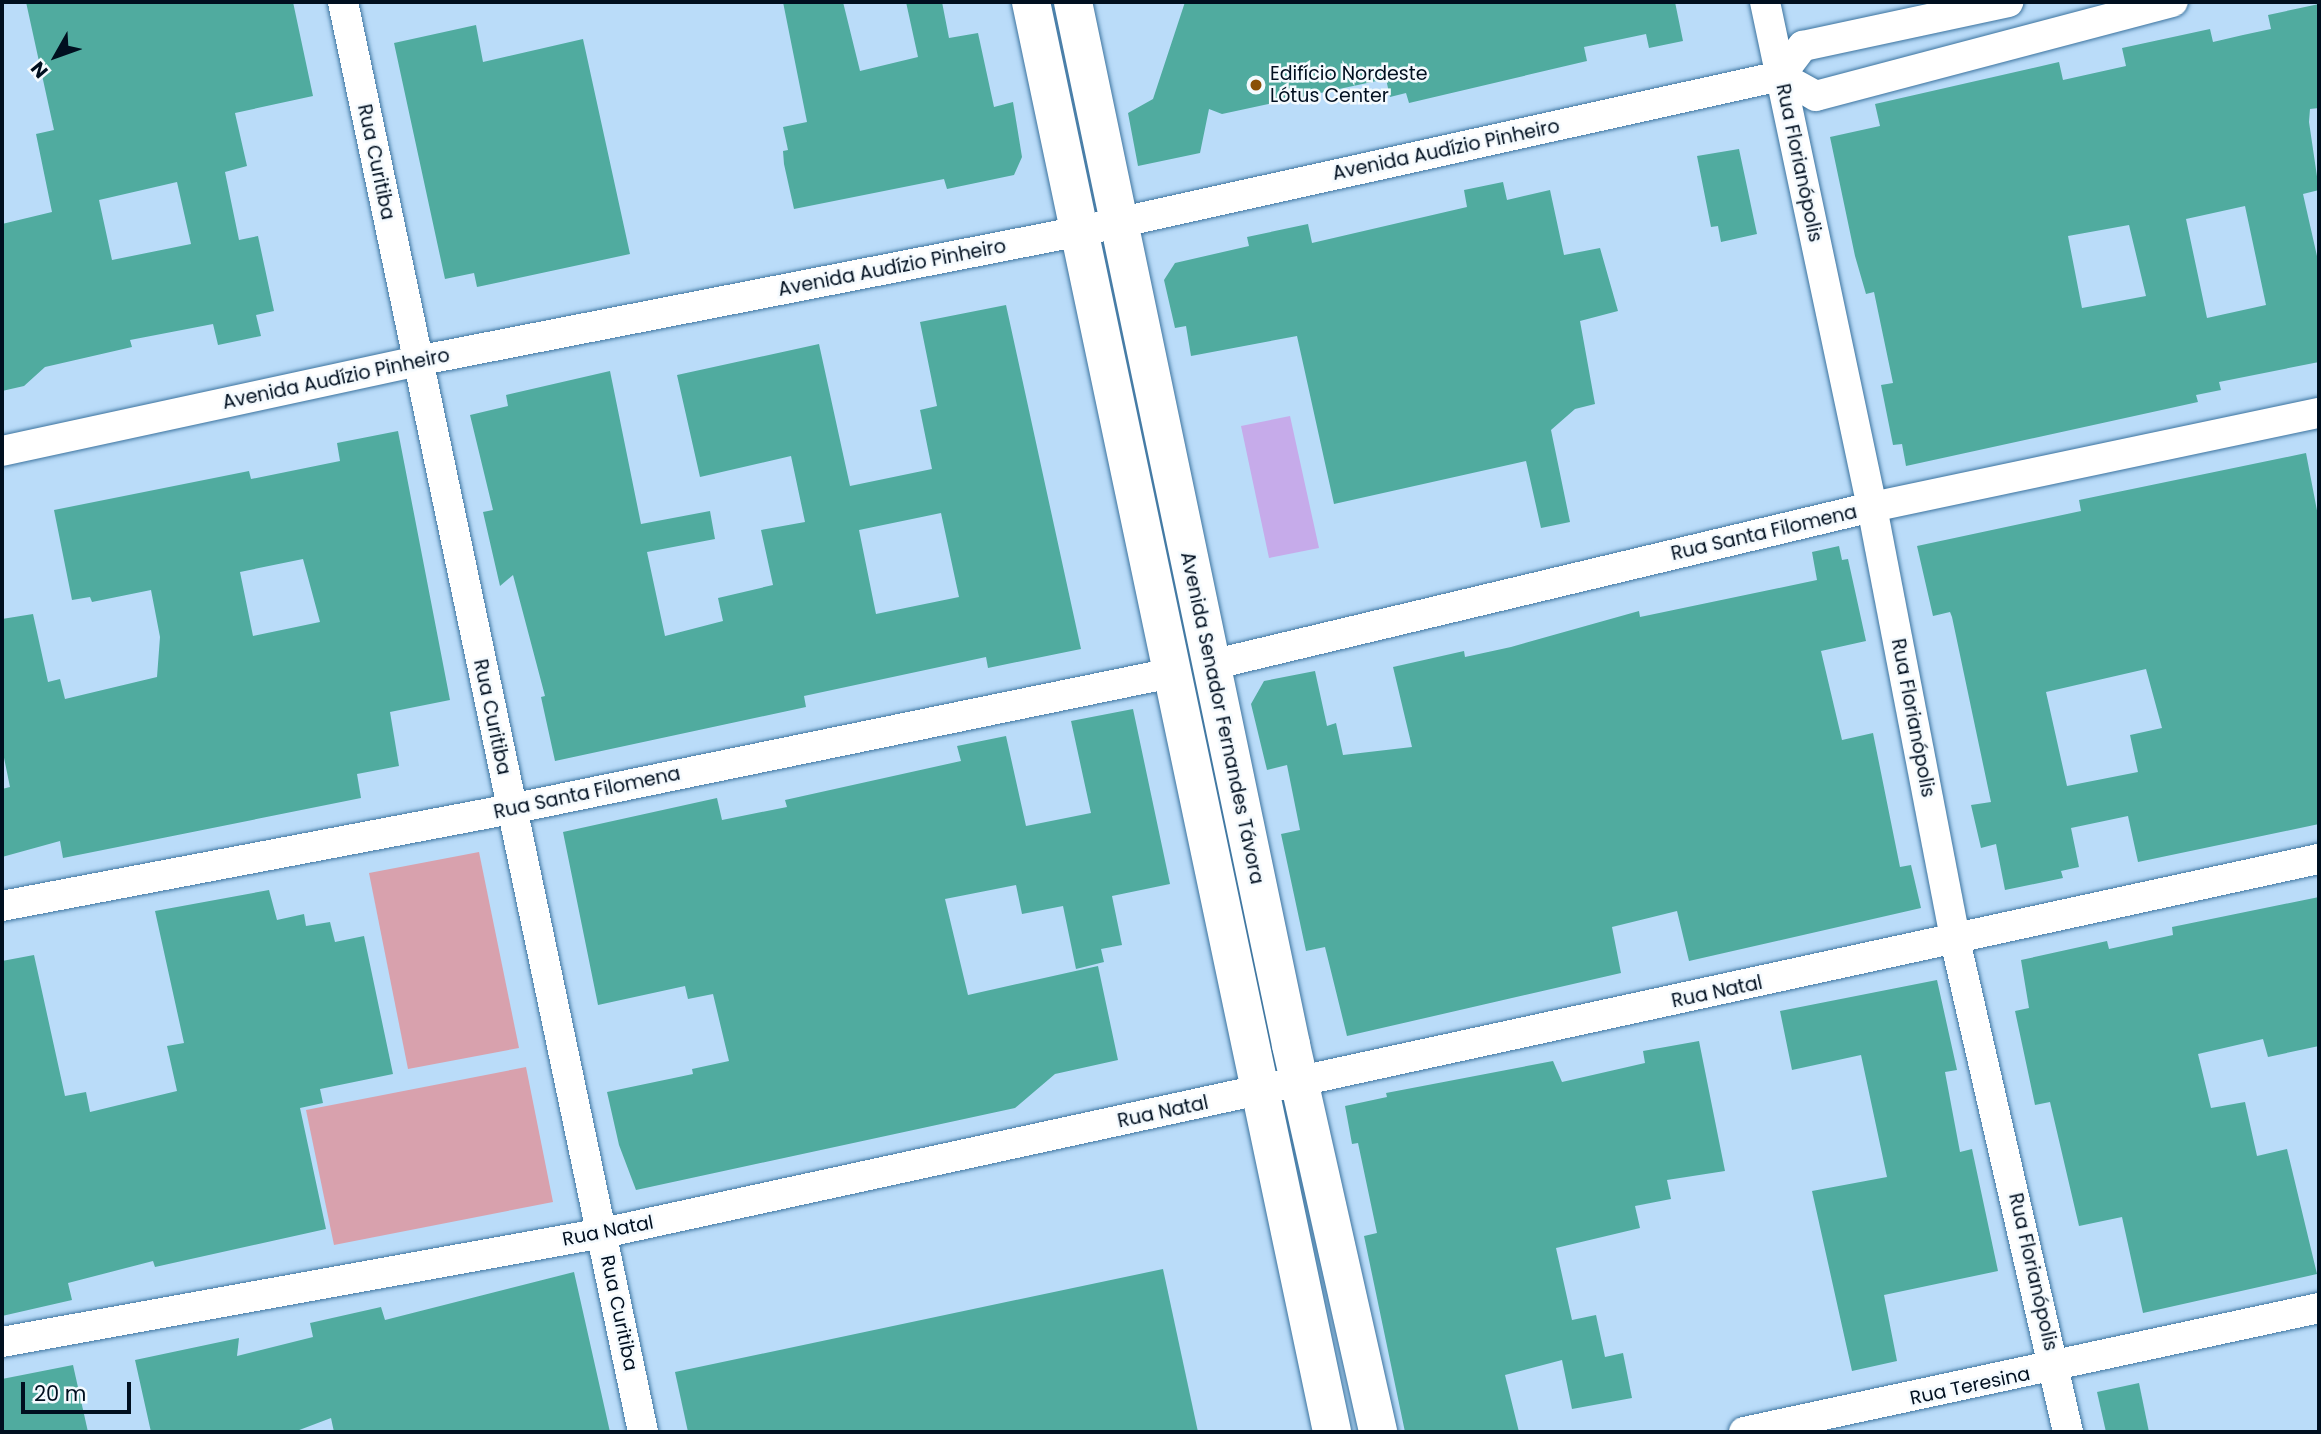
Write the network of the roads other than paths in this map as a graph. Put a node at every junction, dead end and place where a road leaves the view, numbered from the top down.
1 (343, 2) edge
2 (1031, 2) edge
3 (1073, 2) edge
4 (1765, 2) edge
5 (2008, 2) edge
6 (2173, 2) edge
7 (2113, 9) edge
8 (1780, 76) junction
9 (1119, 223) junction
10 (1081, 231) junction
11 (417, 362) junction
12 (2319, 413) edge
13 (2, 451) edge
14 (1872, 507) junction
15 (1211, 665) junction
16 (1171, 673) junction
17 (511, 809) junction
18 (2319, 859) edge
19 (2, 906) edge
20 (1955, 940) junction
21 (1300, 1083) junction
22 (1262, 1091) junction
23 (603, 1233) junction
24 (2319, 1308) edge
25 (2, 1342) edge
26 (2055, 1368) junction
27 (643, 1432) edge
28 (1332, 1432) edge
29 (1378, 1432) edge
30 (1744, 1432) edge
31 (2068, 1432) edge

1 - 11 street, Rua Curitiba
2 - 10 main road, Avenida Senador Fernandes Távora
3 - 9 main road, Avenida Senador Fernandes Távora
4 - 8 street, Rua Florianópolis
5 - 8 street
6 - 7 street
7 - 8 street
8 - 9 street, Avenida Audízio Pinheiro
8 - 14 street, Rua Florianópolis
9 - 10 street, Avenida Audízio Pinheiro
9 - 15 main road, Avenida Senador Fernandes Távora
10 - 11 street, Avenida Audízio Pinheiro
10 - 16 main road, Avenida Senador Fernandes Távora
11 - 13 street, Avenida Audízio Pinheiro
11 - 17 street, Rua Curitiba
12 - 14 street, Rua Santa Filomena
14 - 15 street, Rua Santa Filomena
14 - 20 street, Rua Florianópolis
15 - 21 main road, Avenida Senador Fernandes Távora
16 - 17 street, Rua Santa Filomena
16 - 22 main road, Avenida Senador Fernandes Távora
17 - 19 street, Rua Santa Filomena
17 - 23 street, Rua Curitiba
18 - 20 street, Rua Natal
20 - 21 street, Rua Natal
20 - 26 street, Rua Florianópolis
21 - 22 street, Rua Natal
21 - 29 main road, Avenida Senador Fernandes Távora
22 - 23 street, Rua Natal
22 - 28 main road, Avenida Senador Fernandes Távora
23 - 25 street, Rua Natal
23 - 27 street, Rua Curitiba
24 - 26 street, Rua Teresina
26 - 30 street, Rua Teresina
26 - 31 street, Rua Florianópolis

